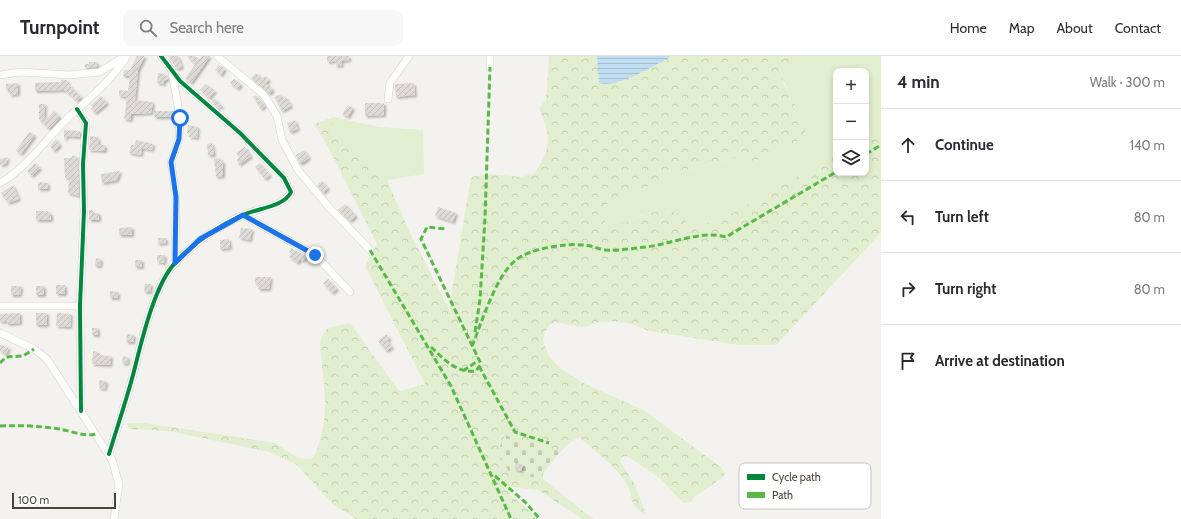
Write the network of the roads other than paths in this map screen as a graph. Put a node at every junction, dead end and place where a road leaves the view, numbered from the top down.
1 (126, 56) edge
2 (161, 56) edge
3 (217, 56) edge
4 (409, 56) edge
5 (490, 56) edge
6 (490, 67) dead end
7 (172, 71) junction
8 (0, 75) edge
9 (388, 99) dead end
10 (77, 109) junction
11 (0, 183) edge
12 (243, 215) junction
13 (370, 250) dead end
14 (175, 263) junction
15 (350, 292) dead end
16 (0, 306) edge
17 (80, 306) junction
18 (0, 334) edge
19 (81, 411) junction
20 (109, 454) junction
21 (114, 519) edge

1 - 8 street
1 - 10 street
2 - 7 street
3 - 13 street
4 - 9 street
5 - 6 street
7 - 12 street
7 - 14 street
10 - 11 street
10 - 17 street
12 - 14 street
12 - 15 street
14 - 20 street
16 - 17 street
17 - 19 street
18 - 19 street
19 - 20 street
20 - 21 street

